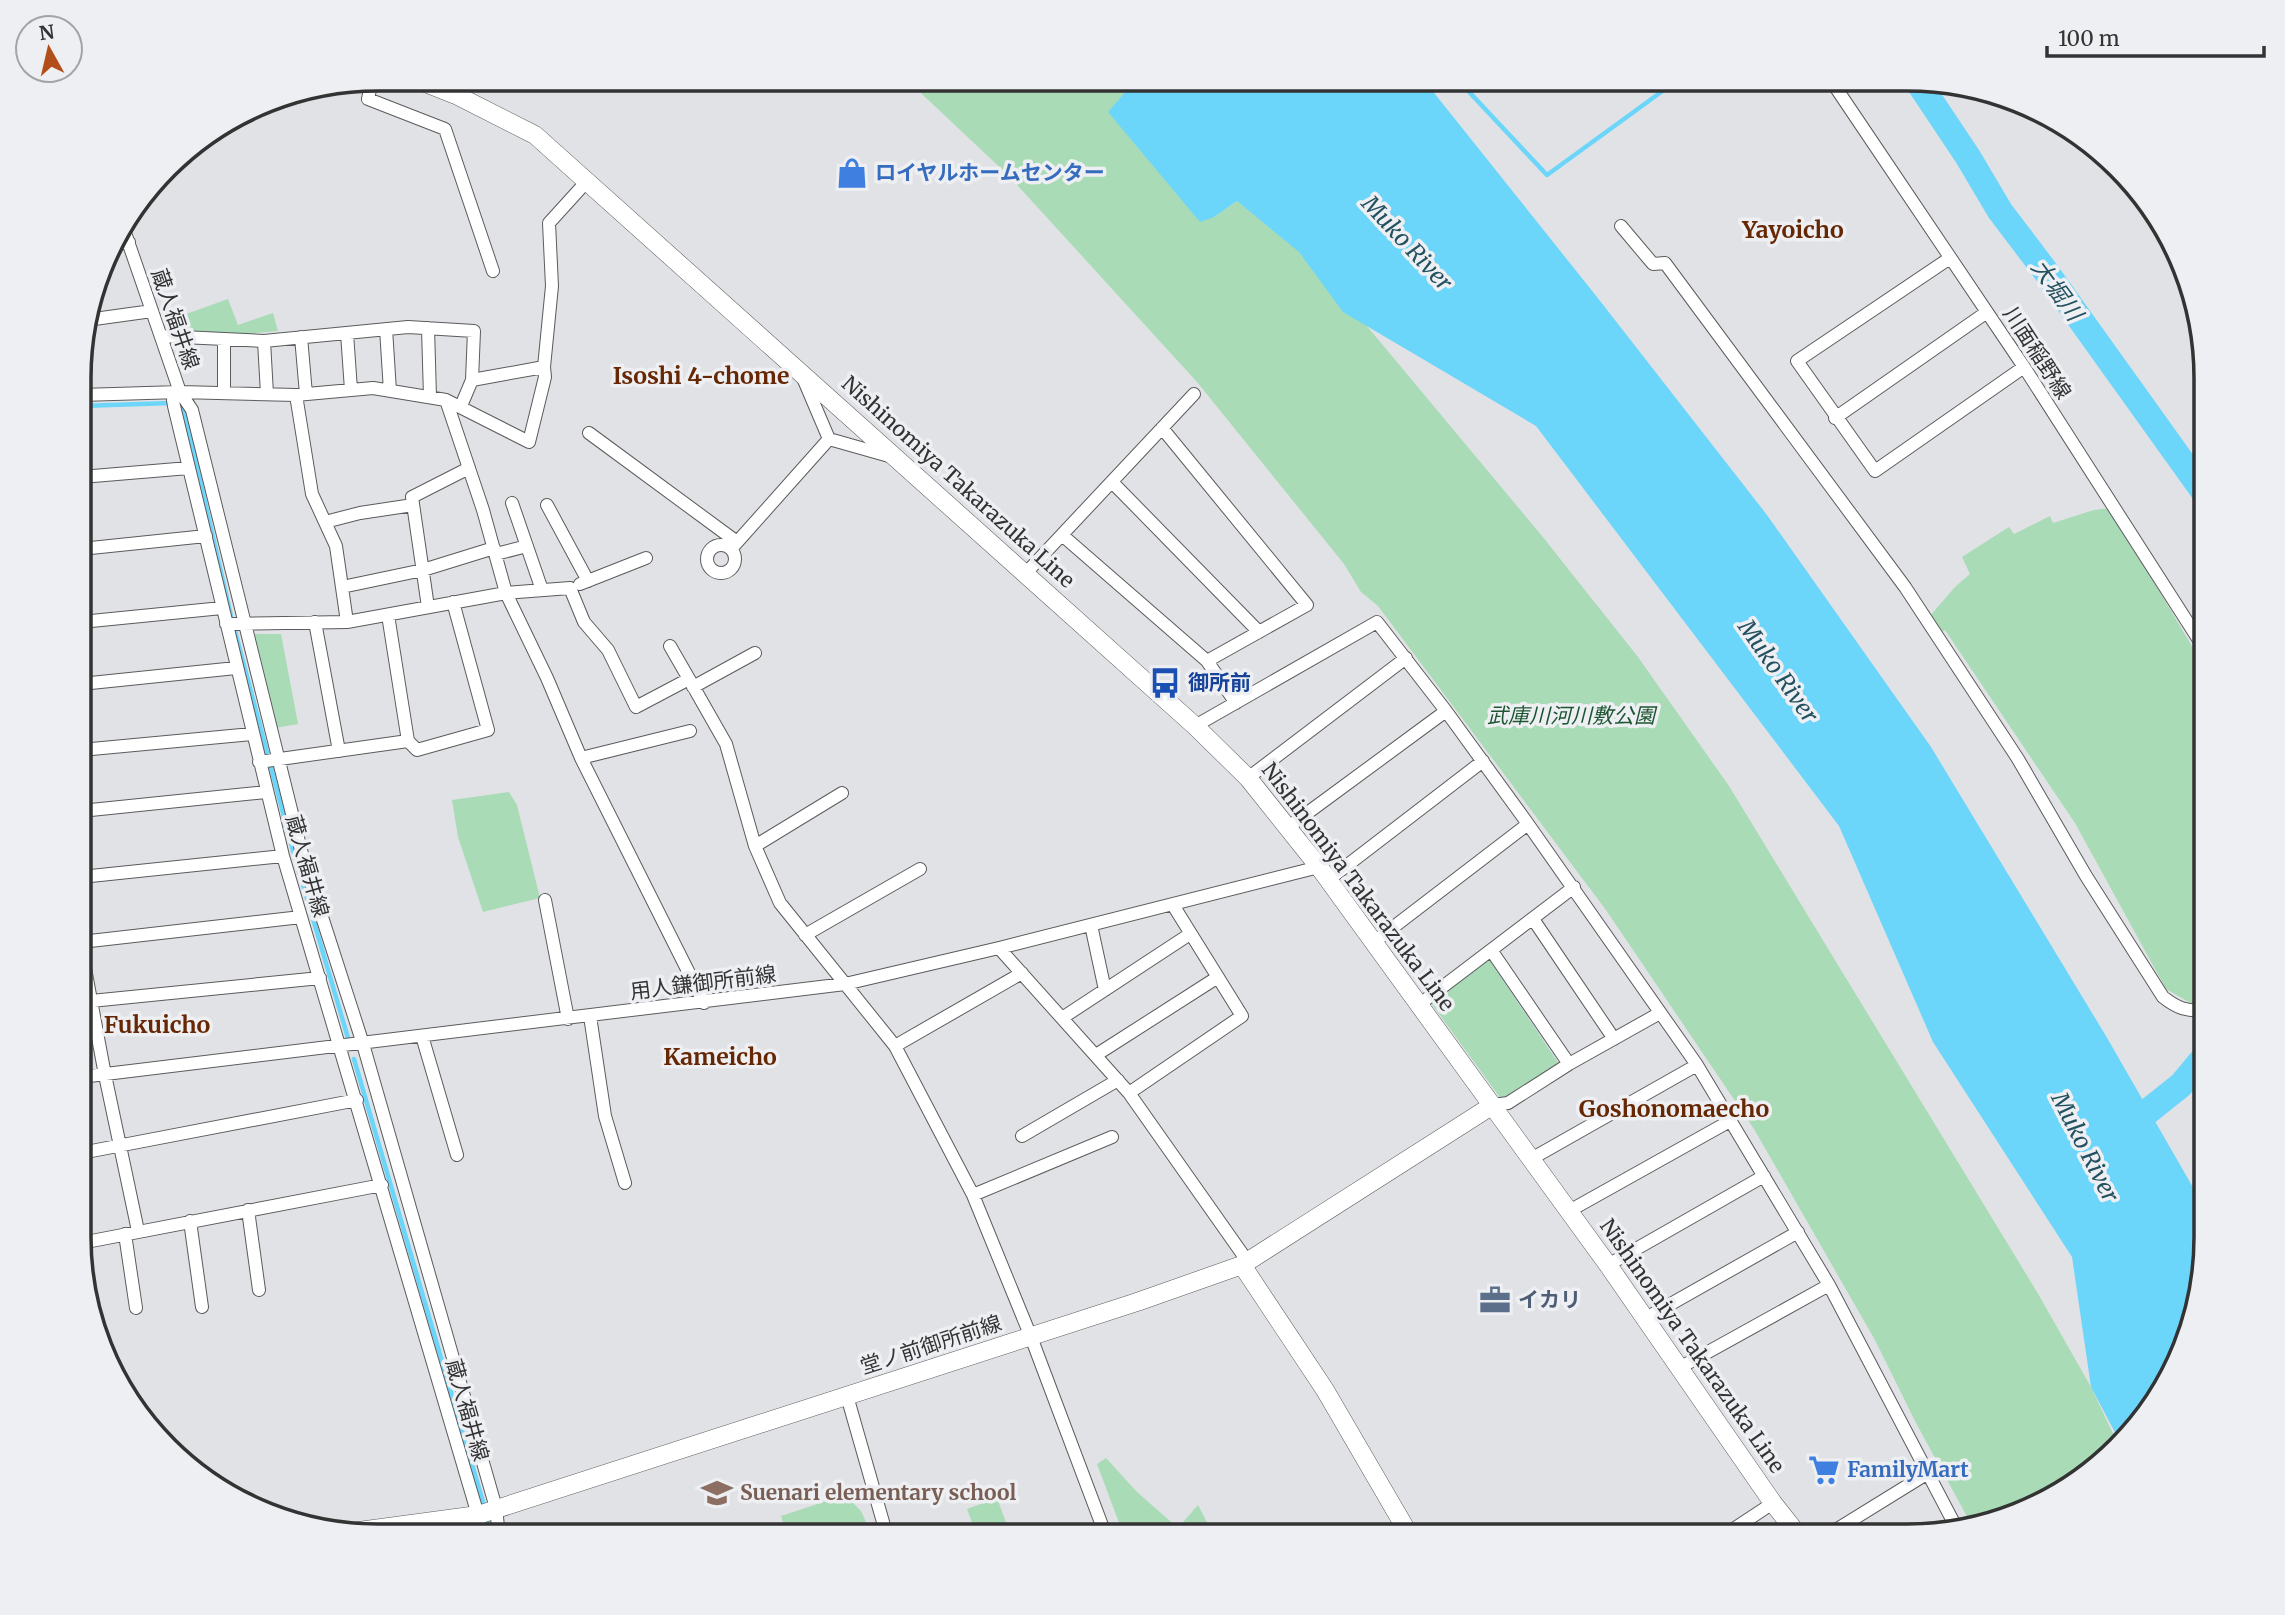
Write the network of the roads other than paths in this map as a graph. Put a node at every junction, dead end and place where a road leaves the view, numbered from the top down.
1 (370, 91) edge
2 (445, 91) edge
3 (1838, 91) edge
4 (588, 180) junction
5 (1621, 226) dead end
6 (127, 239) edge
7 (125, 242) edge
8 (128, 242) junction
9 (1950, 258) junction
10 (493, 271) dead end
11 (152, 311) junction
12 (1987, 312) junction
13 (98, 319) edge
14 (428, 328) junction
15 (386, 329) junction
16 (347, 333) junction
17 (161, 336) junction
18 (300, 337) junction
19 (224, 339) junction
20 (264, 341) junction
21 (544, 367) junction
22 (2024, 367) junction
23 (801, 372) junction
24 (472, 380) junction
25 (351, 390) junction
26 (390, 391) junction
27 (224, 393) junction
28 (267, 394) junction
29 (301, 394) junction
30 (1194, 394) dead end
31 (91, 395) edge
32 (430, 397) junction
33 (176, 399) junction
34 (446, 400) junction
35 (461, 406) junction
36 (1835, 418) junction
37 (1162, 428) junction
38 (589, 433) dead end
39 (829, 439) junction
40 (897, 458) junction
41 (190, 468) junction
42 (468, 468) junction
43 (91, 476) edge
44 (1112, 482) junction
45 (512, 503) dead end
46 (413, 505) junction
47 (547, 505) dead end
48 (325, 522) junction
49 (1062, 535) junction
50 (206, 536) junction
51 (527, 546) junction
52 (91, 548) edge
53 (495, 551) junction
54 (646, 558) dead end
55 (423, 570) junction
56 (1026, 573) junction
57 (588, 581) junction
58 (342, 587) junction
59 (570, 588) junction
60 (542, 590) junction
61 (506, 593) junction
62 (453, 602) junction
63 (428, 607) junction
64 (222, 608) junction
65 (388, 615) junction
66 (91, 621) edge
67 (315, 622) junction
68 (347, 622) junction
69 (244, 623) junction
70 (226, 624) junction
71 (1259, 632) junction
72 (2194, 632) edge
73 (670, 646) dead end
74 (755, 653) dead end
75 (1406, 658) junction
76 (1207, 661) junction
77 (236, 668) junction
78 (91, 683) edge
79 (691, 683) junction
80 (1236, 703) junction
81 (1446, 710) junction
82 (1195, 726) junction
83 (690, 731) dead end
84 (252, 734) junction
85 (408, 741) junction
86 (91, 749) edge
87 (340, 751) junction
88 (581, 758) junction
89 (268, 761) junction
90 (1483, 761) junction
91 (1248, 778) junction
92 (266, 792) junction
93 (842, 793) dead end
94 (91, 810) edge
95 (1528, 824) junction
96 (1287, 828) junction
97 (755, 846) junction
98 (283, 856) junction
99 (920, 869) dead end
100 (1324, 874) junction
101 (91, 876) edge
102 (1574, 887) junction
103 (545, 900) dead end
104 (1173, 905) junction
105 (301, 917) junction
106 (1533, 919) junction
107 (1091, 925) junction
108 (805, 934) junction
109 (1191, 934) junction
110 (1374, 942) junction
111 (91, 944) edge
112 (999, 948) junction
113 (1491, 950) junction
114 (1021, 973) junction
115 (1218, 977) junction
116 (320, 978) junction
117 (845, 984) junction
118 (1105, 990) junction
119 (91, 1001) edge
120 (704, 1003) junction
121 (1420, 1004) junction
122 (2194, 1012) edge
123 (1660, 1013) junction
124 (590, 1016) junction
125 (1062, 1018) junction
126 (568, 1019) junction
127 (91, 1021) edge
128 (422, 1037) junction
129 (1614, 1039) junction
130 (363, 1044) junction
131 (341, 1046) junction
132 (895, 1046) junction
133 (1096, 1055) junction
134 (1569, 1065) junction
135 (1696, 1065) junction
136 (105, 1075) junction
137 (91, 1076) edge
138 (1118, 1080) junction
139 (1129, 1093) junction
140 (357, 1100) junction
141 (1493, 1105) junction
142 (1730, 1121) junction
143 (1022, 1136) dead end
144 (1112, 1137) dead end
145 (120, 1146) junction
146 (91, 1151) edge
147 (457, 1155) dead end
148 (1531, 1159) junction
149 (1764, 1176) junction
150 (625, 1183) dead end
151 (382, 1185) junction
152 (973, 1195) junction
153 (248, 1210) junction
154 (1569, 1211) junction
155 (190, 1221) junction
156 (1798, 1231) junction
157 (132, 1232) junction
158 (91, 1241) edge
159 (1245, 1263) junction
160 (1608, 1265) junction
161 (1829, 1285) junction
162 (259, 1290) dead end
163 (136, 1307) dead end
164 (202, 1307) dead end
165 (1646, 1318) junction
166 (1031, 1337) junction
167 (1681, 1367) junction
168 (847, 1395) junction
169 (1928, 1473) junction
170 (1773, 1503) junction
171 (495, 1508) junction
172 (478, 1515) junction
173 (1953, 1520) edge
174 (411, 1524) edge
175 (479, 1524) edge
176 (497, 1524) edge
177 (884, 1524) edge
178 (1101, 1524) edge
179 (1403, 1524) edge
180 (1741, 1524) edge
181 (1790, 1524) edge
182 (1845, 1524) edge

1 - 10 street
2 - 4 main road, Nishinomiya Takarazuka Line
3 - 9 street, 川面稲野線
4 - 21 street
4 - 23 main road, Nishinomiya Takarazuka Line
5 - 122 street
6 - 8 street, 蔵人福井線
7 - 8 street
8 - 11 street, 蔵人福井線
9 - 12 street, 川面稲野線
9 - 36 street
11 - 13 street
11 - 17 street, 蔵人福井線
12 - 22 street, 川面稲野線
12 - 36 street
14 - 15 street
14 - 24 street
14 - 32 street
15 - 16 street
15 - 26 street
16 - 18 street
16 - 25 street
17 - 19 street
17 - 33 street, 蔵人福井線
18 - 20 street
18 - 29 street
19 - 20 street
19 - 27 street
20 - 28 street
21 - 24 street
21 - 35 street
22 - 36 street
22 - 72 street, 川面稲野線
23 - 39 street
23 - 40 main road, Nishinomiya Takarazuka Line
24 - 35 street
25 - 26 street
25 - 29 street
26 - 32 street
27 - 28 street
27 - 33 street
28 - 29 street
29 - 48 street
30 - 37 street
31 - 33 street
32 - 34 street
33 - 41 street, 蔵人福井線
33 - 69 street
34 - 35 street
34 - 42 street
37 - 44 street
37 - 71 street
38 - 39 street
39 - 40 street
40 - 56 main road, Nishinomiya Takarazuka Line
41 - 43 street
41 - 50 street, 蔵人福井線
42 - 46 street
42 - 53 street
44 - 49 street
44 - 71 street
45 - 51 street
46 - 48 street
46 - 55 street
47 - 57 street
48 - 58 street
49 - 56 street
49 - 76 street
50 - 52 street
50 - 64 street, 蔵人福井線
51 - 53 street
51 - 60 street
53 - 55 street
53 - 61 street
54 - 57 street
55 - 58 street
55 - 63 street
56 - 82 main road, Nishinomiya Takarazuka Line
57 - 59 street
58 - 68 street
59 - 60 street
59 - 79 street
60 - 61 street
61 - 62 street
61 - 88 street
62 - 63 street
62 - 85 street
63 - 65 street
64 - 66 street
64 - 70 street, 蔵人福井線
65 - 68 street
65 - 85 street
67 - 68 street
67 - 69 street
67 - 87 street
69 - 70 street
69 - 89 street
70 - 77 street, 蔵人福井線
71 - 76 street
73 - 79 street
74 - 79 street
75 - 80 street
75 - 81 street
75 - 91 street
76 - 80 street
77 - 78 street
77 - 84 street, 蔵人福井線
79 - 97 street
80 - 82 street
81 - 90 street
81 - 96 street
82 - 91 main road, Nishinomiya Takarazuka Line
83 - 88 street
84 - 86 street
84 - 89 street, 蔵人福井線
85 - 87 street
87 - 89 street
88 - 120 street
89 - 92 street, 蔵人福井線
89 - 130 street
90 - 95 street
90 - 100 street
91 - 96 main road, Nishinomiya Takarazuka Line
92 - 94 street
92 - 98 street, 蔵人福井線
93 - 97 street
95 - 102 street
95 - 110 street
96 - 100 main road, Nishinomiya Takarazuka Line
97 - 108 street
98 - 101 street
98 - 105 street, 蔵人福井線
99 - 108 street
100 - 104 street, 用人鎌御所前線
100 - 110 main road, Nishinomiya Takarazuka Line
102 - 106 street
102 - 123 street
103 - 126 street
104 - 107 street, 用人鎌御所前線
104 - 109 street
105 - 111 street
105 - 116 street, 蔵人福井線
106 - 113 street
106 - 129 street
107 - 112 street, 用人鎌御所前線
107 - 118 street
108 - 117 street
109 - 115 street
109 - 118 street
110 - 121 main road, Nishinomiya Takarazuka Line
112 - 114 street
112 - 117 street, 用人鎌御所前線
113 - 121 street
113 - 134 street
114 - 125 street
114 - 132 street
115 - 133 street
115 - 139 street
116 - 119 street
116 - 131 street, 蔵人福井線
117 - 120 street, 用人鎌御所前線
117 - 132 street
118 - 125 street
120 - 124 street, 用人鎌御所前線
121 - 141 main road, Nishinomiya Takarazuka Line
123 - 129 street
123 - 135 street
124 - 126 street, 用人鎌御所前線
124 - 150 street
125 - 133 street
126 - 128 street, 用人鎌御所前線
127 - 136 street
128 - 130 street, 用人鎌御所前線
128 - 147 street
129 - 134 street
130 - 131 street, 用人鎌御所前線
130 - 171 street
131 - 136 street, 用人鎌御所前線
131 - 140 street, 蔵人福井線
132 - 152 street
133 - 138 street
134 - 141 street
135 - 142 street
135 - 148 street
136 - 137 street, 用人鎌御所前線
136 - 145 street
138 - 139 street
138 - 143 street
139 - 159 street
140 - 145 street
140 - 151 street, 蔵人福井線
141 - 148 main road, Nishinomiya Takarazuka Line
141 - 159 main road, 堂ノ前御所前線
142 - 149 street
142 - 154 street
144 - 152 street
145 - 146 street
145 - 157 street
148 - 154 main road, Nishinomiya Takarazuka Line
149 - 156 street
149 - 160 street
151 - 153 street
151 - 172 street, 蔵人福井線
152 - 166 street
153 - 155 street
153 - 162 street
154 - 160 main road, Nishinomiya Takarazuka Line
155 - 157 street
155 - 164 street
156 - 161 street
156 - 165 street
157 - 158 street
157 - 163 street
159 - 166 main road, 堂ノ前御所前線
159 - 179 main road
160 - 165 main road, Nishinomiya Takarazuka Line
161 - 167 street
161 - 169 street
165 - 167 main road, Nishinomiya Takarazuka Line
166 - 168 main road, 堂ノ前御所前線
166 - 178 street
167 - 170 main road, Nishinomiya Takarazuka Line
168 - 171 main road, 堂ノ前御所前線
168 - 177 street
169 - 173 street
169 - 182 street
170 - 180 street
170 - 181 main road, Nishinomiya Takarazuka Line
171 - 172 main road, 堂ノ前御所前線
171 - 176 street
172 - 174 main road, 堂ノ前御所前線
172 - 175 street, 蔵人福井線

